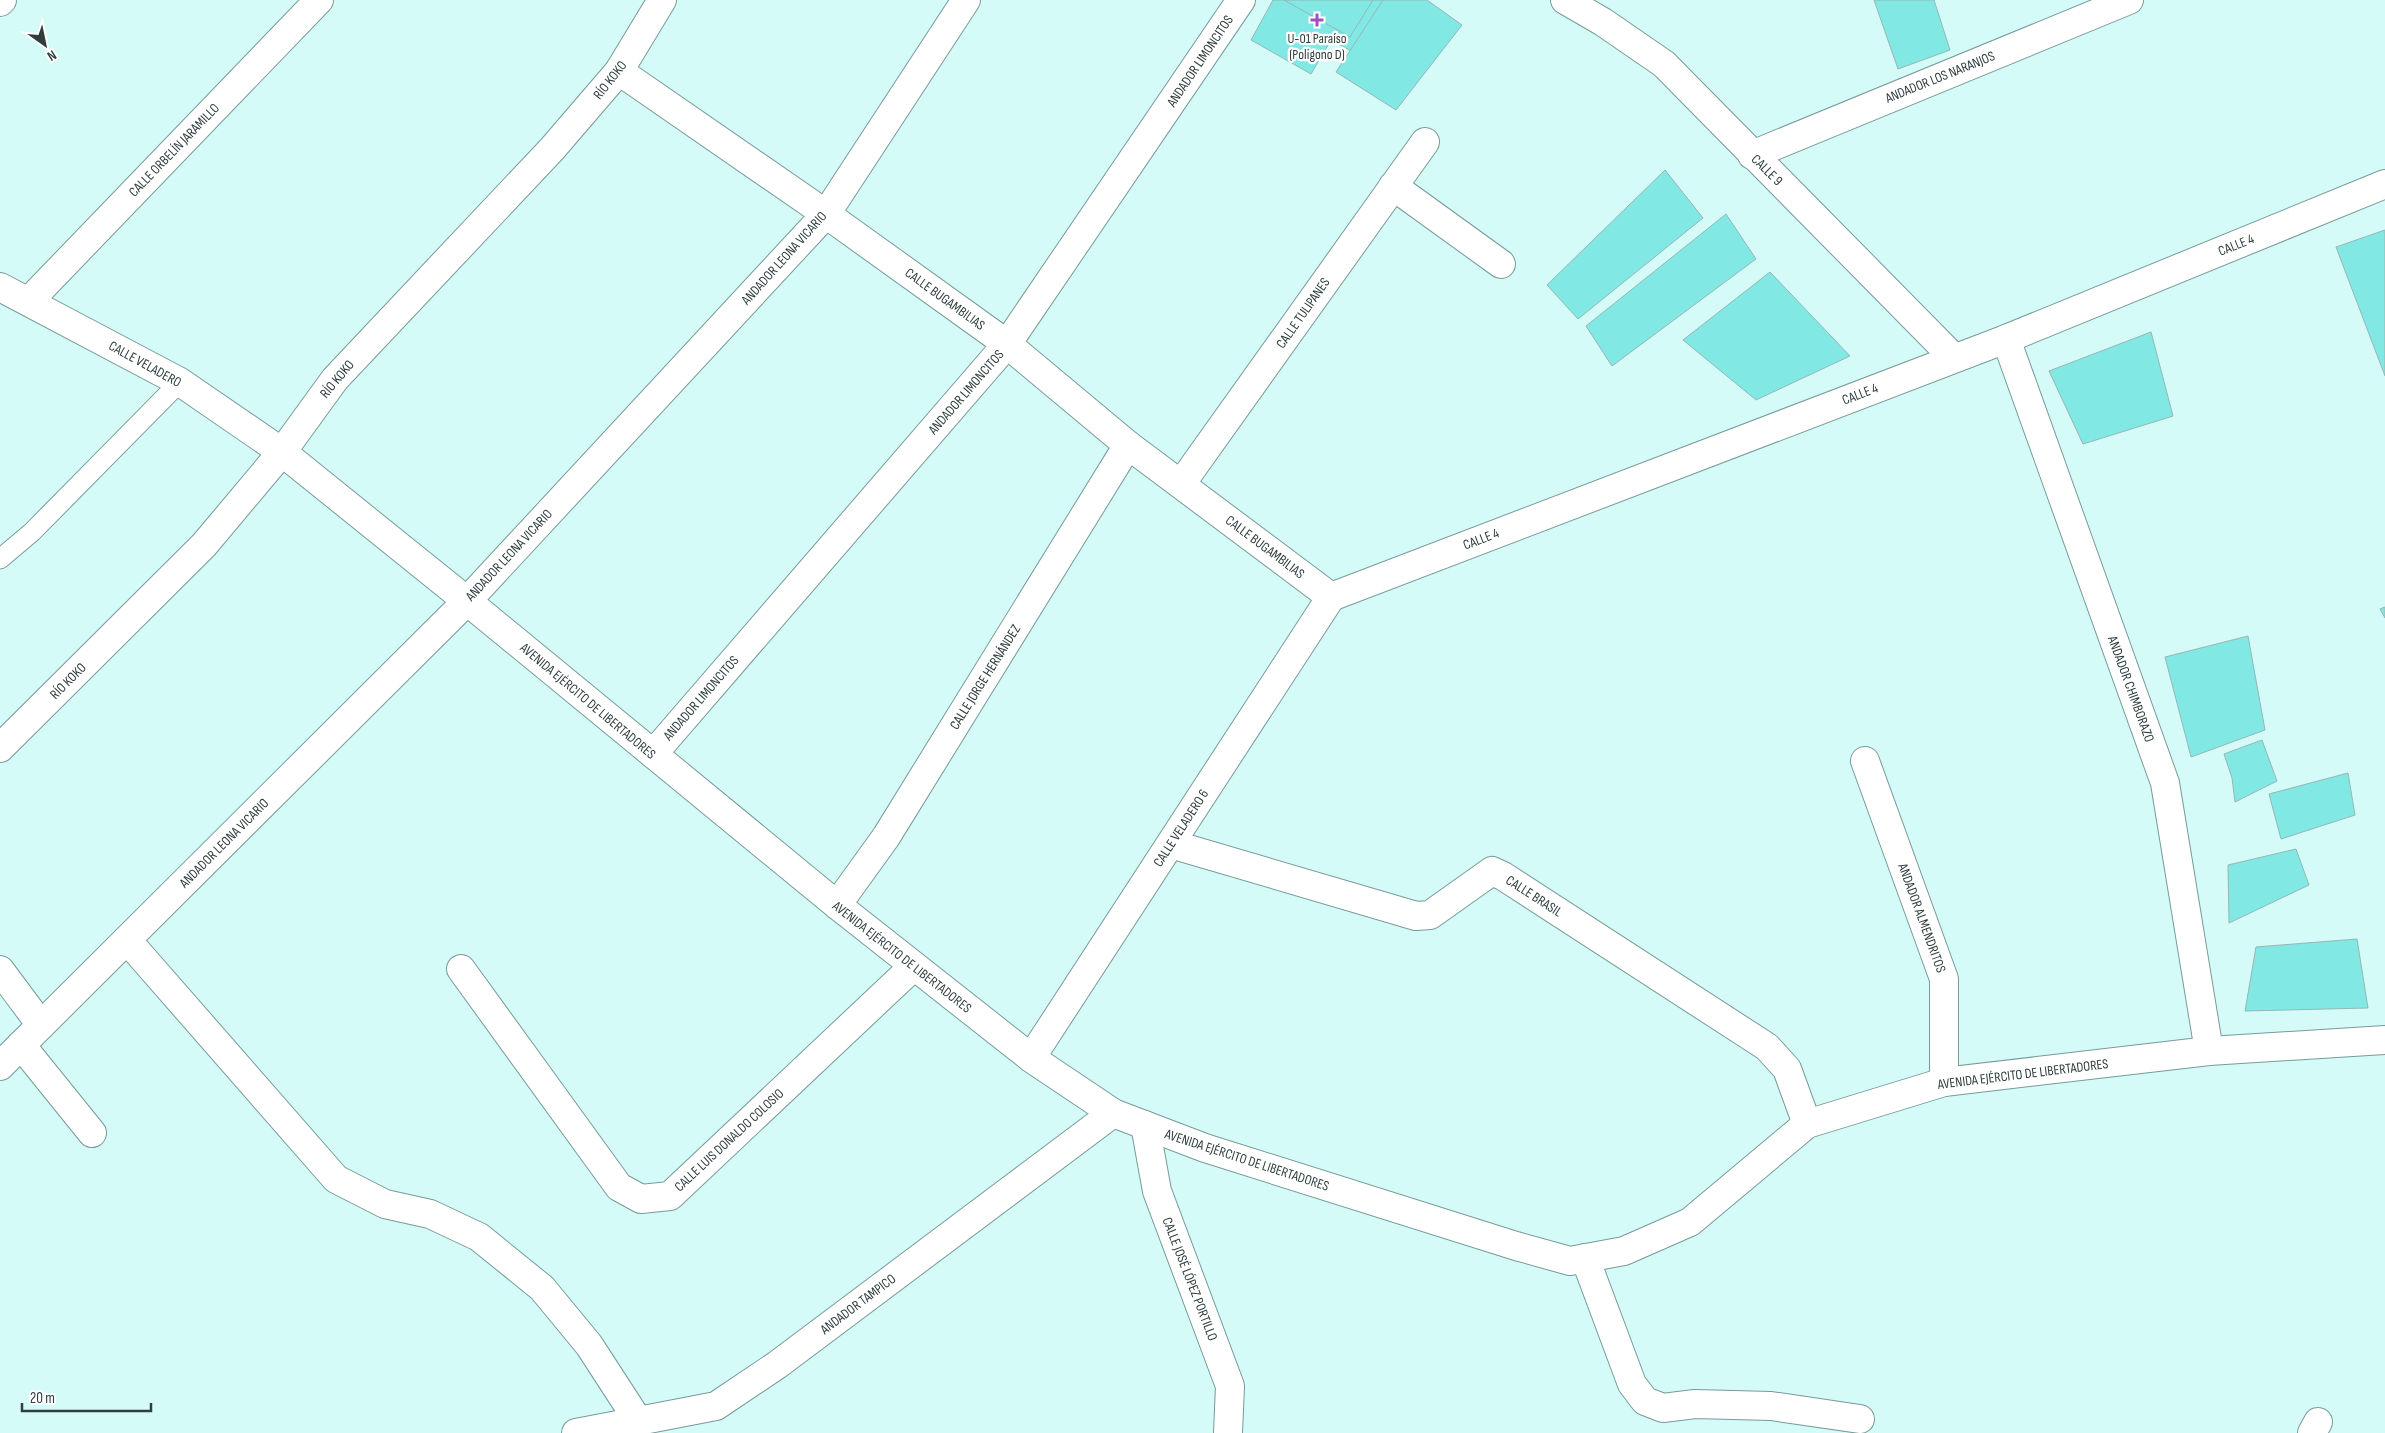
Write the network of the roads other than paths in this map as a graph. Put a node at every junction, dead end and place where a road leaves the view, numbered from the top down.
1 (319, 0) edge
2 (662, 0) edge
3 (966, 0) edge
4 (1241, 0) edge
5 (2129, 0) edge
6 (1572, 1) edge
7 (619, 71) junction
8 (1425, 142) dead end
9 (1752, 155) junction
10 (2385, 184) edge
11 (1393, 186) junction
12 (826, 214) junction
13 (1502, 264) dead end
14 (0, 287) edge
15 (29, 301) junction
16 (2006, 338) junction
17 (1007, 344) junction
18 (1954, 358) junction
19 (180, 382) junction
20 (1128, 445) junction
21 (282, 452) junction
22 (1181, 484) junction
23 (0, 559) edge
24 (1331, 597) junction
25 (467, 601) junction
26 (0, 748) edge
27 (653, 754) junction
28 (1865, 761) dead end
29 (1171, 844) junction
30 (837, 905) junction
31 (127, 940) junction
32 (914, 966) junction
33 (461, 969) dead end
34 (0, 970) edge
35 (41, 1025) junction
36 (2385, 1040) edge
37 (21, 1045) junction
38 (2209, 1051) junction
39 (1031, 1058) junction
40 (0, 1066) edge
41 (1944, 1082) junction
42 (1113, 1113) junction
43 (1807, 1124) junction
44 (1145, 1125) junction
45 (92, 1133) dead end
46 (1585, 1258) junction
47 (1860, 1419) dead end
48 (639, 1422) junction
49 (576, 1433) edge
50 (1228, 1433) edge

1 - 15 street, CALLE ORBELÍN JARAMILLO
2 - 7 street, RÍO KOKO
3 - 12 street, ANDADOR LEONA VICARIO
4 - 17 street, ANDADOR LIMONCITOS
5 - 9 street, ANDADOR LOS NARANJOS
6 - 9 street, CALLE 9
7 - 12 street, CALLE BUGAMBILIAS
7 - 21 street, RÍO KOKO
8 - 11 street, CALLE TULIPANES
9 - 18 street, CALLE 9
10 - 16 street, CALLE 4
11 - 13 street
11 - 22 street, CALLE TULIPANES
12 - 17 street, CALLE BUGAMBILIAS
12 - 25 street, ANDADOR LEONA VICARIO
14 - 15 street, CALLE VELADERO
15 - 19 street, CALLE VELADERO
16 - 18 street, CALLE 4
16 - 38 street, ANDADOR CHIMBORAZO
17 - 20 street, CALLE BUGAMBILIAS
17 - 27 street, ANDADOR LIMONCITOS
18 - 24 street, CALLE 4
19 - 21 street, CALLE VELADERO
19 - 23 lane
20 - 22 street, CALLE BUGAMBILIAS
20 - 30 street, CALLE JORGE HERNÁNDEZ
21 - 25 street, AVENIDA EJÉRCITO DE LIBERTADORES
21 - 26 street, RÍO KOKO
22 - 24 street, CALLE BUGAMBILIAS
24 - 29 street, CALLE VELADERO 6
25 - 27 street, AVENIDA EJÉRCITO DE LIBERTADORES
25 - 31 street, ANDADOR LEONA VICARIO
27 - 30 street, AVENIDA EJÉRCITO DE LIBERTADORES
28 - 41 street, ANDADOR ALMENDRITOS
29 - 39 street, CALLE VELADERO 6
29 - 43 street, CALLE BRASIL
30 - 32 street, AVENIDA EJÉRCITO DE LIBERTADORES
31 - 35 street, ANDADOR LEONA VICARIO
31 - 48 street
32 - 33 street, CALLE LUIS DONALDO COLOSIO
32 - 39 street, AVENIDA EJÉRCITO DE LIBERTADORES
34 - 35 street
35 - 37 street, ANDADOR LEONA VICARIO
36 - 38 street, AVENIDA EJÉRCITO DE LIBERTADORES
37 - 40 street, ANDADOR LEONA VICARIO
37 - 45 street
38 - 41 street, AVENIDA EJÉRCITO DE LIBERTADORES
39 - 42 street, AVENIDA EJÉRCITO DE LIBERTADORES
41 - 43 street, AVENIDA EJÉRCITO DE LIBERTADORES
42 - 44 street, AVENIDA EJÉRCITO DE LIBERTADORES
42 - 48 street, ANDADOR TAMPICO
43 - 46 street, AVENIDA EJÉRCITO DE LIBERTADORES
44 - 46 street, AVENIDA EJÉRCITO DE LIBERTADORES
44 - 50 street, CALLE JOSÉ LÓPEZ PORTILLO
46 - 47 street
48 - 49 street, ANDADOR TAMPICO

